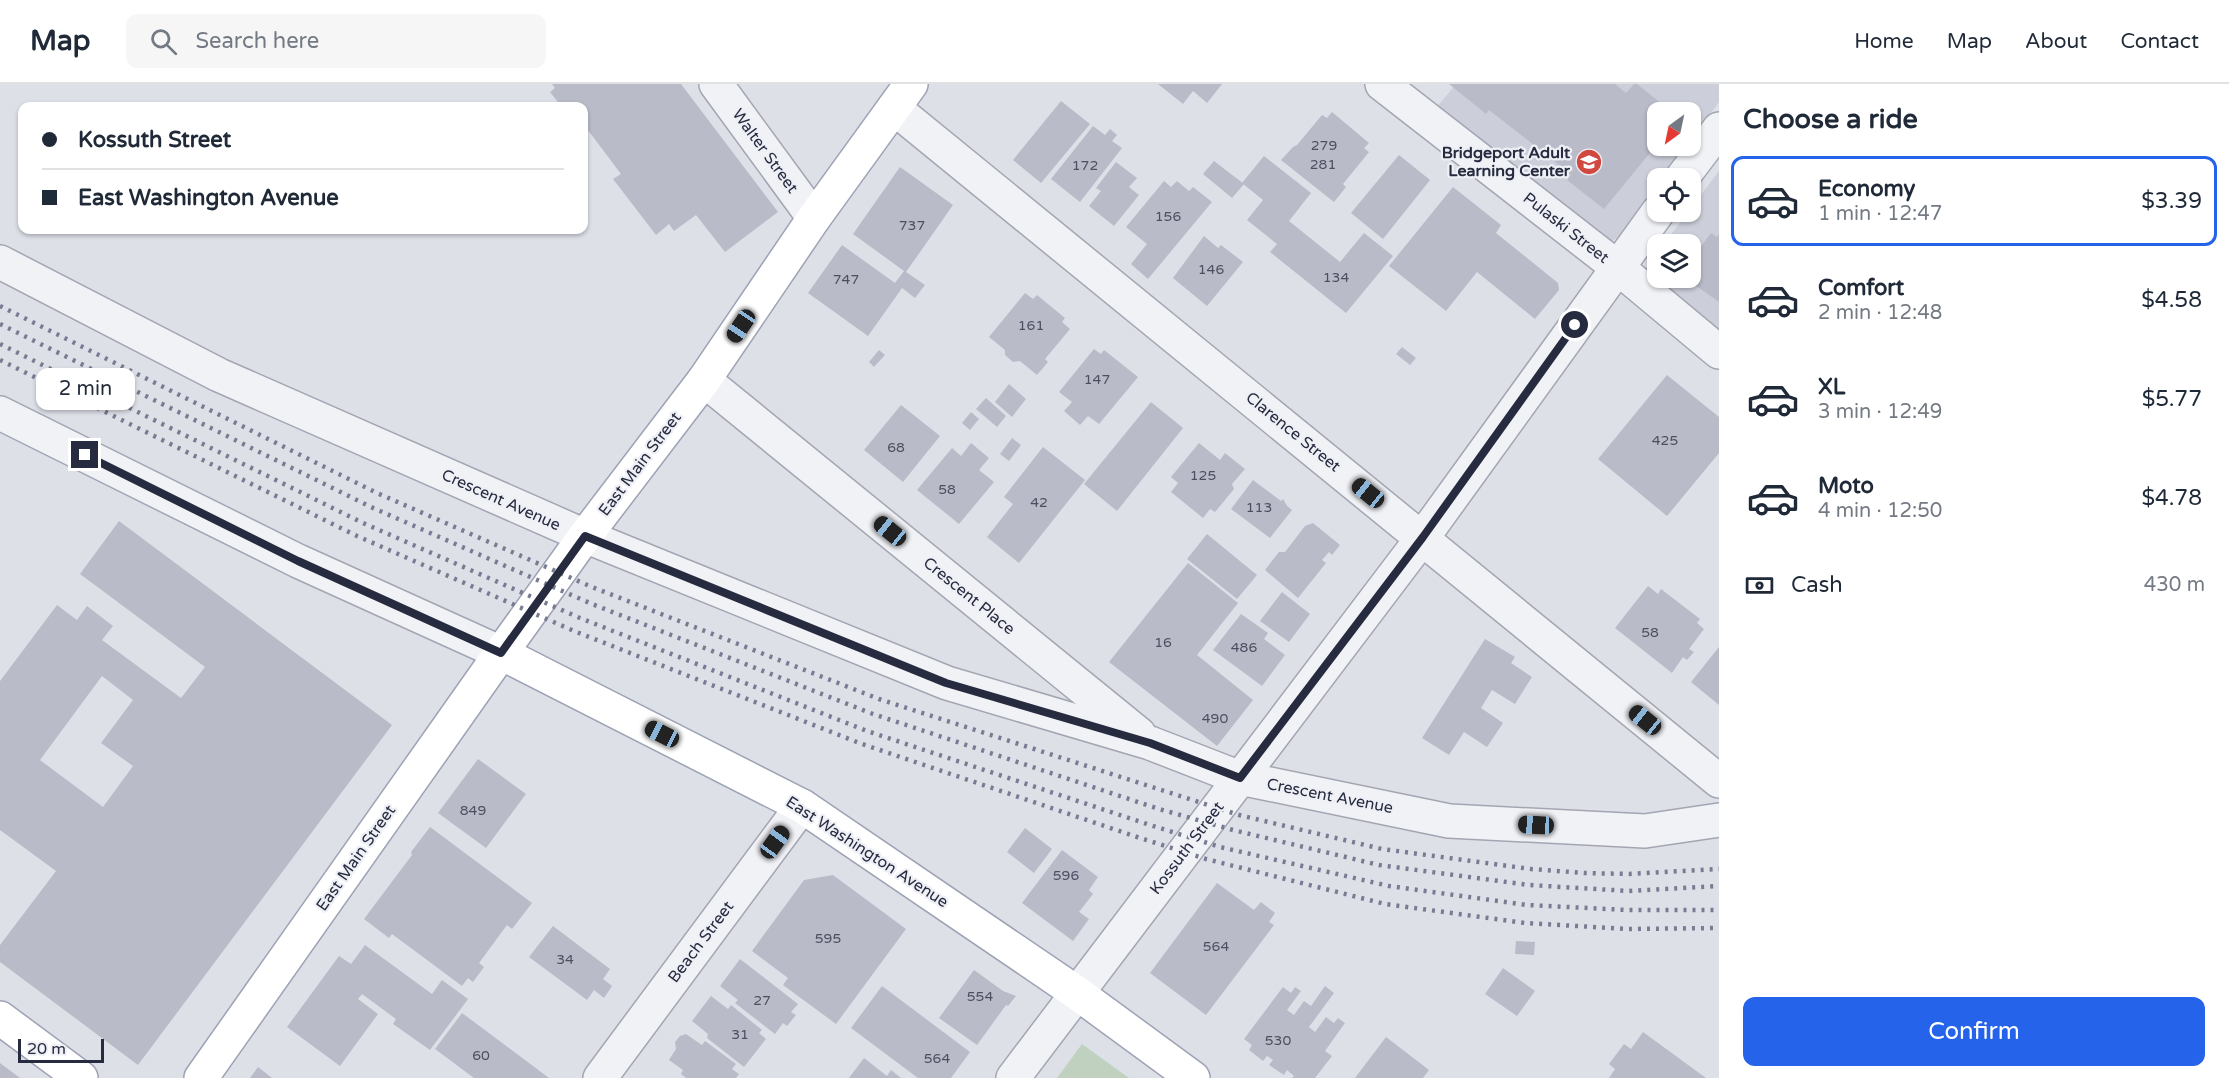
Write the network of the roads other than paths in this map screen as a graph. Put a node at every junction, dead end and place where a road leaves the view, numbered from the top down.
1 (716, 84) edge
2 (1382, 84) edge
3 (903, 96) edge
4 (1719, 129) edge
5 (1690, 168) edge
6 (814, 218) junction
7 (1651, 222) edge
8 (0, 262) edge
9 (1617, 267) junction
10 (1719, 352) edge
11 (704, 380) junction
12 (0, 413) edge
13 (585, 536) junction
14 (1423, 537) junction
15 (501, 653) junction
16 (1150, 743) junction
17 (1240, 778) junction
18 (1719, 781) edge
19 (802, 806) junction
20 (1719, 820) edge
21 (1077, 993) junction
22 (0, 1018) edge
23 (81, 1078) edge
24 (201, 1078) edge
25 (600, 1078) edge
26 (1013, 1078) edge
27 (1193, 1078) edge

1 - 6 street, Walter Street
2 - 9 street, Pulaski Street
3 - 6 main road, East Main Street
3 - 14 street, Clarence Street
4 - 5 street
6 - 11 main road, East Main Street
7 - 9 street, Kossuth Street
8 - 13 street, Crescent Avenue
9 - 10 street, Pulaski Street
9 - 14 street, Kossuth Street
11 - 13 main road, East Main Street
11 - 16 street, Crescent Place
12 - 15 street, East Washington Avenue
13 - 15 main road, East Main Street
13 - 16 street, Crescent Avenue
14 - 17 street, Kossuth Street
14 - 18 street, Clarence Street
15 - 19 main road, East Washington Avenue
15 - 24 main road, East Main Street
16 - 17 street, Crescent Avenue
17 - 20 street, Crescent Avenue
17 - 21 street, Kossuth Street
19 - 21 main road, East Washington Avenue
19 - 25 street, Beach Street
21 - 26 street, Kossuth Street
21 - 27 main road, East Washington Avenue
22 - 23 main road

